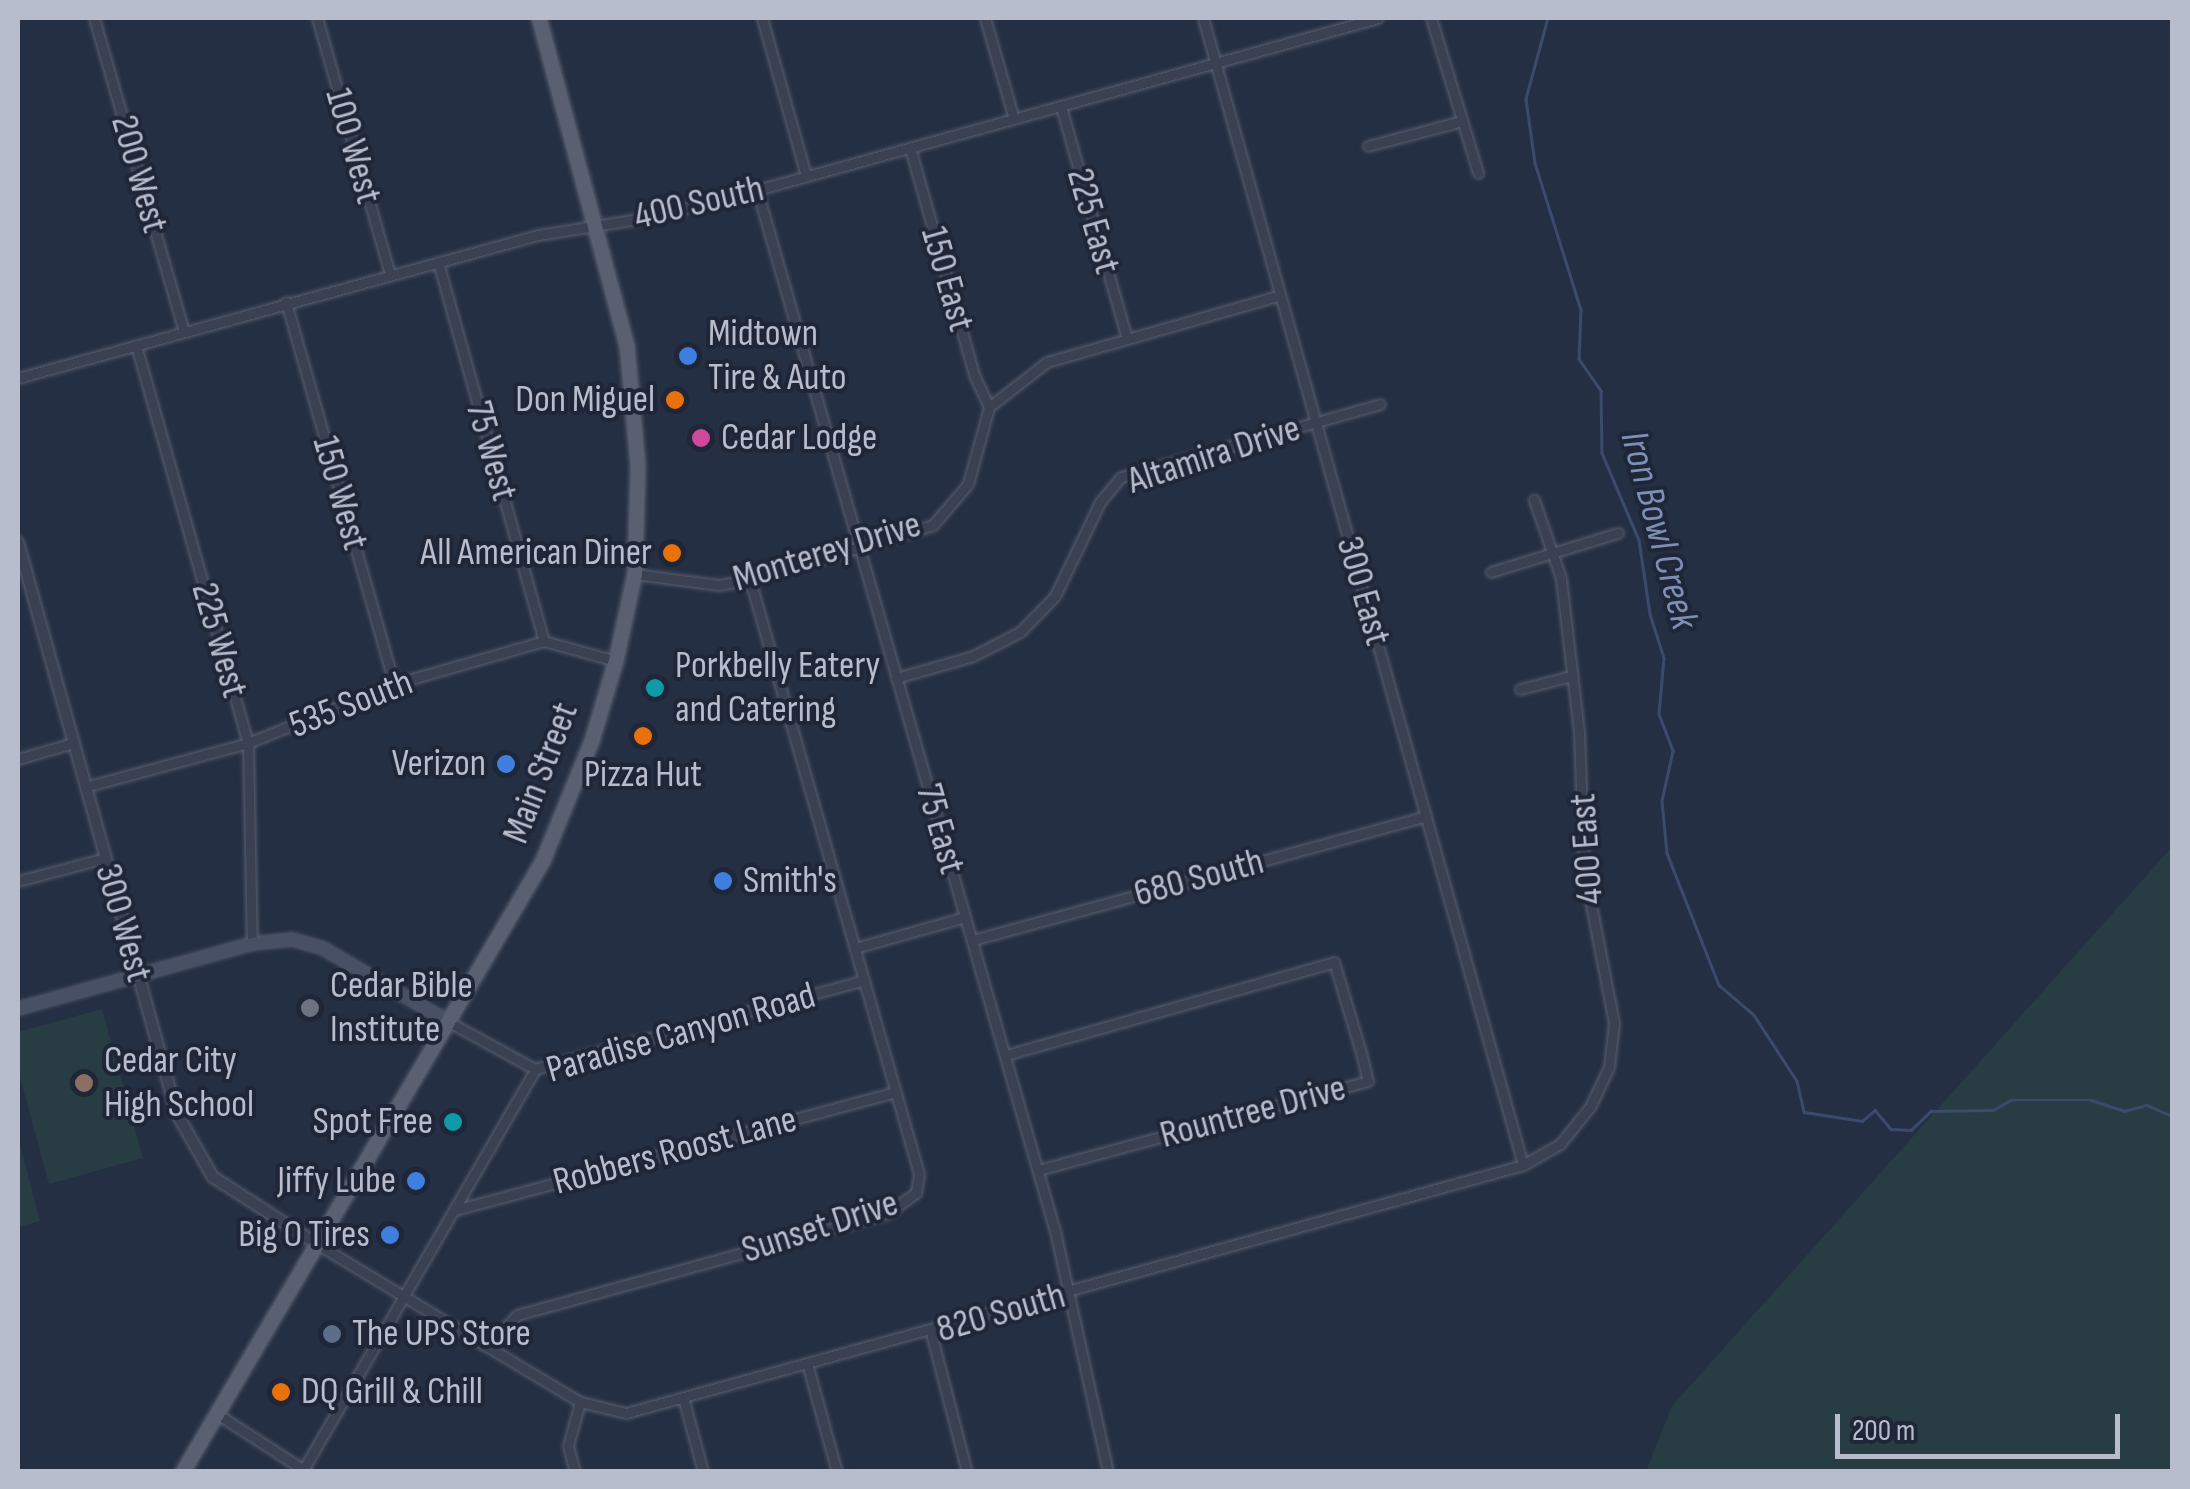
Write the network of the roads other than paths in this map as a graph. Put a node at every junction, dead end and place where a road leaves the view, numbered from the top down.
1 (94, 18) edge
2 (317, 18) edge
3 (539, 18) edge
4 (762, 18) edge
5 (985, 18) edge
6 (1203, 18) edge
7 (1378, 18) edge
8 (1431, 18) edge
9 (1215, 62) junction
10 (1061, 107) junction
11 (1014, 118) junction
12 (1462, 121) junction
13 (1368, 146) dead end
14 (910, 148) junction
15 (1478, 173) dead end
16 (806, 176) junction
17 (757, 190) junction
18 (597, 225) junction
19 (438, 262) junction
20 (390, 274) junction
21 (1280, 295) junction
22 (286, 302) junction
23 (184, 331) junction
24 (1126, 335) junction
25 (136, 345) junction
26 (18, 378) edge
27 (1380, 404) dead end
28 (989, 407) junction
29 (1314, 422) junction
30 (1534, 500) dead end
31 (1618, 533) dead end
32 (18, 542) edge
33 (859, 550) junction
34 (1552, 551) junction
35 (1491, 572) dead end
36 (635, 574) junction
37 (750, 580) junction
38 (544, 641) junction
39 (616, 661) junction
40 (1571, 676) junction
41 (896, 678) junction
42 (394, 684) junction
43 (1520, 689) dead end
44 (248, 743) junction
45 (74, 744) junction
46 (18, 759) edge
47 (85, 787) junction
48 (1426, 816) junction
49 (105, 858) junction
50 (18, 881) edge
51 (965, 917) junction
52 (972, 940) junction
53 (252, 943) junction
54 (854, 948) junction
55 (138, 976) junction
56 (864, 980) junction
57 (18, 1008) edge
58 (450, 1022) junction
59 (1006, 1055) junction
60 (535, 1070) junction
61 (895, 1092) junction
62 (1523, 1165) junction
63 (1038, 1170) junction
64 (455, 1210) junction
65 (317, 1244) junction
66 (405, 1294) junction
67 (1064, 1294) junction
68 (931, 1333) junction
69 (488, 1347) junction
70 (808, 1367) junction
71 (684, 1401) junction
72 (580, 1402) junction
73 (217, 1414) junction
74 (305, 1470) edge
75 (183, 1472) edge
76 (575, 1472) edge
77 (704, 1472) edge
78 (837, 1472) edge
79 (967, 1472) edge
80 (1108, 1472) edge

1 - 23 street, 200 West
2 - 20 street, 100 West
3 - 18 main road, Main Street
4 - 16 street
5 - 11 street
6 - 9 street, 300 East
7 - 9 street, 400 South
8 - 12 street
9 - 10 street, 400 South
9 - 21 street, 300 East
10 - 11 street, 400 South
10 - 24 street, 225 East
11 - 14 street, 400 South
12 - 13 street
12 - 15 street
14 - 16 street, 400 South
14 - 28 street, 150 East
16 - 17 street, 400 South
17 - 18 street, 400 South
17 - 33 street, 75 East
18 - 19 street, 400 South
18 - 36 main road, Main Street
19 - 20 street, 400 South
19 - 38 street, 75 West
20 - 22 street, 400 South
21 - 24 street
21 - 29 street, 300 East
22 - 23 street, 400 South
22 - 42 street, 150 West
23 - 25 street, 400 South
24 - 28 street
25 - 26 street, 400 South
25 - 44 street, 225 West
27 - 29 street, Altamira Drive
28 - 33 street, Monterey Drive
29 - 41 street, Altamira Drive
29 - 48 street, 300 East
30 - 34 street, 400 East
31 - 34 street
32 - 45 street, 300 West
33 - 37 street, Monterey Drive
33 - 41 street, 75 East
34 - 35 street
34 - 40 street, 400 East
36 - 37 street, Monterey Drive
36 - 39 main road, Main Street
37 - 54 street, Sunset Drive
38 - 39 street
38 - 42 street, 535 South
39 - 58 main road, Main Street
40 - 43 street
40 - 62 street, 400 East
41 - 51 street, 75 East
42 - 44 street, 535 South
44 - 47 street, 535 South
44 - 53 street, 225 West
45 - 46 street
45 - 47 street, 300 West
47 - 49 street, 300 West
48 - 52 street, 680 South
48 - 62 street, 300 East
49 - 50 street
49 - 55 street, 300 West
51 - 52 street, 75 East
51 - 54 street
52 - 59 street, 75 East
53 - 55 main road
53 - 58 main road
54 - 56 street, Sunset Drive
55 - 57 main road
55 - 65 street, 300 West
56 - 60 street, Paradise Canyon Road
56 - 61 street, Sunset Drive
58 - 60 street
58 - 65 main road, Main Street
59 - 63 street, 75 East
59 - 63 street, Rountree Drive
60 - 64 street, Paradise Canyon Road
61 - 64 street, Robbers Roost Lane
61 - 69 street, Sunset Drive
62 - 67 street, 820 South
63 - 67 street, 75 East
64 - 66 street, Paradise Canyon Road
65 - 66 street
65 - 73 main road, Main Street
66 - 69 street
66 - 74 street, Paradise Canyon Road
67 - 68 street, 820 South
67 - 80 street, 75 East
68 - 70 street, 820 South
68 - 79 street
69 - 72 street, 820 South
70 - 71 street, 820 South
70 - 78 street
71 - 72 street, 820 South
71 - 77 street
72 - 76 street
73 - 74 street
73 - 75 main road, Main Street

